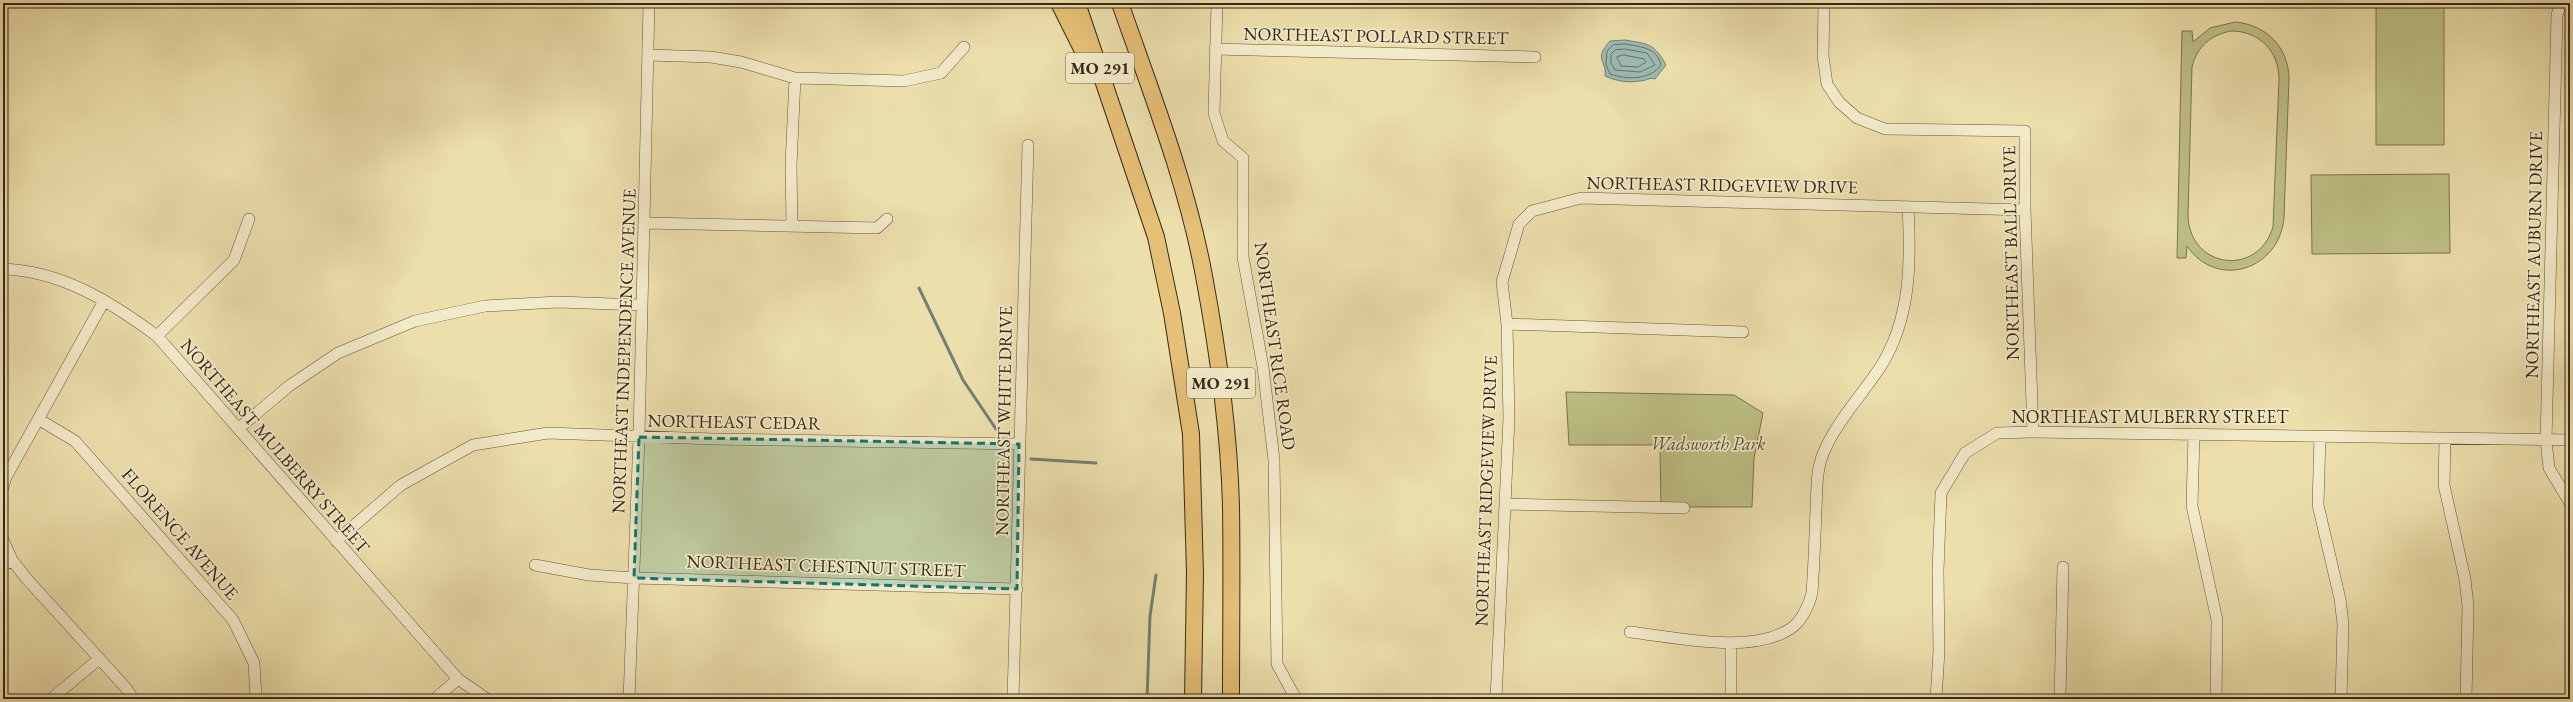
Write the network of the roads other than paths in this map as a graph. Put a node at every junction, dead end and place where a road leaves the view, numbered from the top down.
1 (649, 3) edge
2 (1060, 3) edge
3 (1077, 3) edge
4 (1120, 3) edge
5 (1132, 3) edge
6 (1217, 3) edge
7 (1824, 3) edge
8 (2561, 3) edge
9 (964, 47) dead end
10 (1215, 49) junction
11 (648, 55) junction
12 (1535, 57) dead end
13 (1145, 76) junction
14 (794, 78) junction
15 (1123, 133) junction
16 (1028, 145) dead end
17 (1908, 207) junction
18 (2025, 210) junction
19 (249, 219) dead end
20 (887, 219) dead end
21 (645, 223) junction
22 (792, 225) junction
23 (3, 269) edge
24 (104, 301) junction
25 (641, 305) junction
26 (1507, 324) junction
27 (1743, 332) dead end
28 (157, 336) junction
29 (38, 419) junction
30 (238, 429) junction
31 (2033, 432) junction
32 (2194, 434) junction
33 (2320, 436) junction
34 (639, 437) junction
35 (2445, 439) junction
36 (2546, 440) junction
37 (2570, 440) edge
38 (1019, 444) junction
39 (3, 486) edge
40 (2570, 503) edge
41 (1507, 504) junction
42 (1684, 508) dead end
43 (3, 540) edge
44 (336, 541) junction
45 (8, 563) edge
46 (535, 565) dead end
47 (2064, 567) dead end
48 (634, 578) junction
49 (1017, 589) junction
50 (1630, 632) dead end
51 (1731, 643) junction
52 (99, 659) junction
53 (458, 679) junction
54 (51, 699) edge
55 (133, 699) edge
56 (256, 699) edge
57 (435, 699) edge
58 (487, 699) edge
59 (629, 699) edge
60 (1013, 699) edge
61 (1193, 699) edge
62 (1231, 699) edge
63 (1296, 699) edge
64 (1496, 699) edge
65 (1731, 699) edge
66 (1936, 699) edge
67 (2060, 699) edge
68 (2216, 699) edge
69 (2342, 699) edge
70 (2466, 699) edge

1 - 11 street, NORTHEAST INDEPENDENCE AVENUE
2 - 15 highway
3 - 15 highway, MO 291
4 - 13 highway, MO 291
5 - 13 highway
6 - 10 street, NORTHEAST RICE ROAD
7 - 18 street, NORTHEAST BALL DRIVE
8 - 36 street, NORTHEAST AUBURN DRIVE
9 - 14 street
10 - 12 street, NORTHEAST POLLARD STREET
10 - 63 street, NORTHEAST RICE ROAD
11 - 14 street
11 - 21 street, NORTHEAST INDEPENDENCE AVENUE
13 - 62 highway, MO 291
14 - 22 street
15 - 61 highway, MO 291
16 - 38 street, NORTHEAST WHITE DRIVE
17 - 18 street, NORTHEAST RIDGEVIEW DRIVE
17 - 26 street, NORTHEAST RIDGEVIEW DRIVE
17 - 51 street
18 - 31 street, NORTHEAST BALL DRIVE
19 - 28 street
20 - 22 street
21 - 22 street
21 - 25 street, NORTHEAST INDEPENDENCE AVENUE
23 - 24 street, NORTHEAST MULBERRY STREET
24 - 28 street, NORTHEAST MULBERRY STREET
24 - 29 street
25 - 30 street
25 - 34 street, NORTHEAST INDEPENDENCE AVENUE
26 - 27 street
26 - 41 street, NORTHEAST RIDGEVIEW DRIVE
28 - 30 street, NORTHEAST MULBERRY STREET
29 - 39 street
29 - 56 street, FLORENCE AVENUE
30 - 44 street, NORTHEAST MULBERRY STREET
31 - 32 street, NORTHEAST MULBERRY STREET
31 - 66 street, NORTHEAST MULBERRY STREET
32 - 33 street, NORTHEAST MULBERRY STREET
32 - 68 street
33 - 35 street, NORTHEAST MULBERRY STREET
33 - 69 street
34 - 38 street, NORTHEAST CEDAR
34 - 44 street, NORTHEAST CEDAR
34 - 48 street, NORTHEAST INDEPENDENCE AVENUE
35 - 36 street, NORTHEAST MULBERRY STREET
35 - 70 street
36 - 37 street, NORTHEAST MULBERRY STREET
36 - 40 street, NORTHEAST AUBURN DRIVE
38 - 49 street, NORTHEAST WHITE DRIVE
41 - 42 street
41 - 64 street, NORTHEAST RIDGEVIEW DRIVE
43 - 45 street
44 - 53 street, NORTHEAST MULBERRY STREET
45 - 52 street
46 - 48 street, NORTHEAST CHESTNUT STREET
47 - 67 street
48 - 49 street, NORTHEAST CHESTNUT STREET
48 - 59 street, NORTHEAST INDEPENDENCE AVENUE
49 - 60 street, NORTHEAST WHITE DRIVE
50 - 51 street
51 - 65 street
52 - 54 street
52 - 55 street
53 - 57 street
53 - 58 street, NORTHEAST MULBERRY STREET

